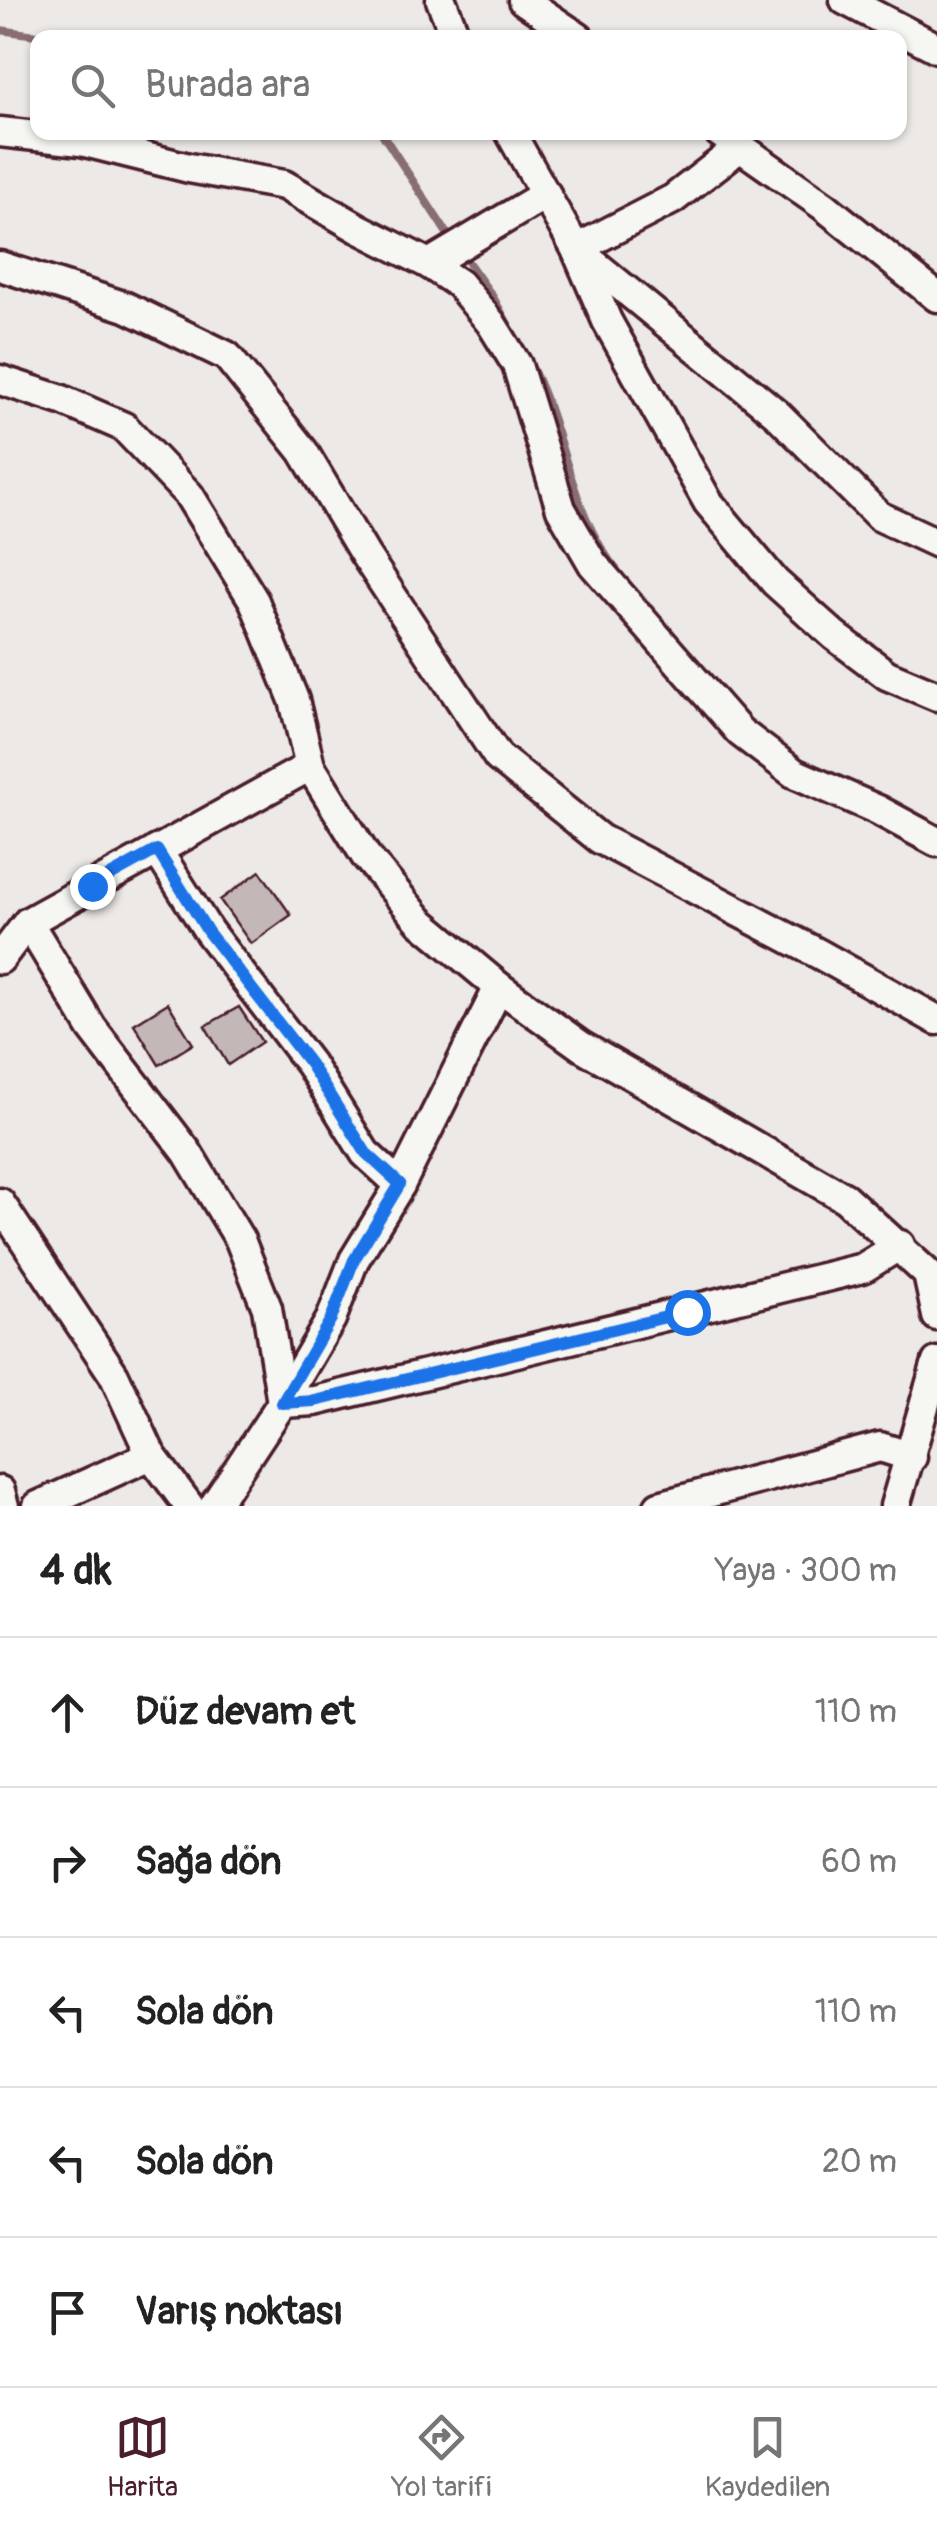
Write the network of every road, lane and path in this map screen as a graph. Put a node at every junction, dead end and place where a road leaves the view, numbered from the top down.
1 (441, 0) edge
2 (523, 0) edge
3 (845, 0) edge
4 (453, 30) edge
5 (567, 30) edge
6 (902, 30) edge
7 (907, 32) edge
8 (937, 48) edge
9 (0, 132) edge
10 (30, 135) edge
11 (72, 140) edge
12 (515, 140) edge
13 (729, 140) edge
14 (546, 194) junction
15 (576, 249) junction
16 (436, 260) junction
17 (0, 266) edge
18 (937, 297) edge
19 (0, 380) edge
20 (937, 543) edge
21 (937, 696) edge
22 (310, 766) junction
23 (937, 842) edge
24 (157, 850) junction
25 (28, 922) junction
26 (0, 959) edge
27 (499, 987) junction
28 (937, 1020) edge
29 (400, 1184) junction
30 (0, 1203) edge
31 (900, 1245) junction
32 (937, 1316) edge
33 (937, 1362) edge
34 (282, 1403) junction
35 (151, 1456) junction
36 (912, 1457) junction
37 (0, 1491) edge
38 (4, 1506) edge
39 (38, 1506) edge
40 (189, 1506) edge
41 (214, 1506) edge
42 (659, 1506) edge
43 (895, 1506) edge

1 - 4 street
2 - 5 street
3 - 6 street
7 - 8 street
9 - 10 street
11 - 16 street
12 - 14 street
13 - 15 street
13 - 18 street
14 - 15 street
14 - 16 street
15 - 20 street
15 - 21 street
16 - 23 street
17 - 28 street
19 - 22 street
22 - 24 street
22 - 27 street
24 - 25 street
24 - 29 street
25 - 26 street
25 - 34 street
27 - 29 street
27 - 31 street
29 - 34 street
30 - 35 street
31 - 32 street
31 - 34 street
33 - 36 street
34 - 41 street
35 - 39 street
35 - 40 street
36 - 42 street
36 - 43 street
37 - 38 street

